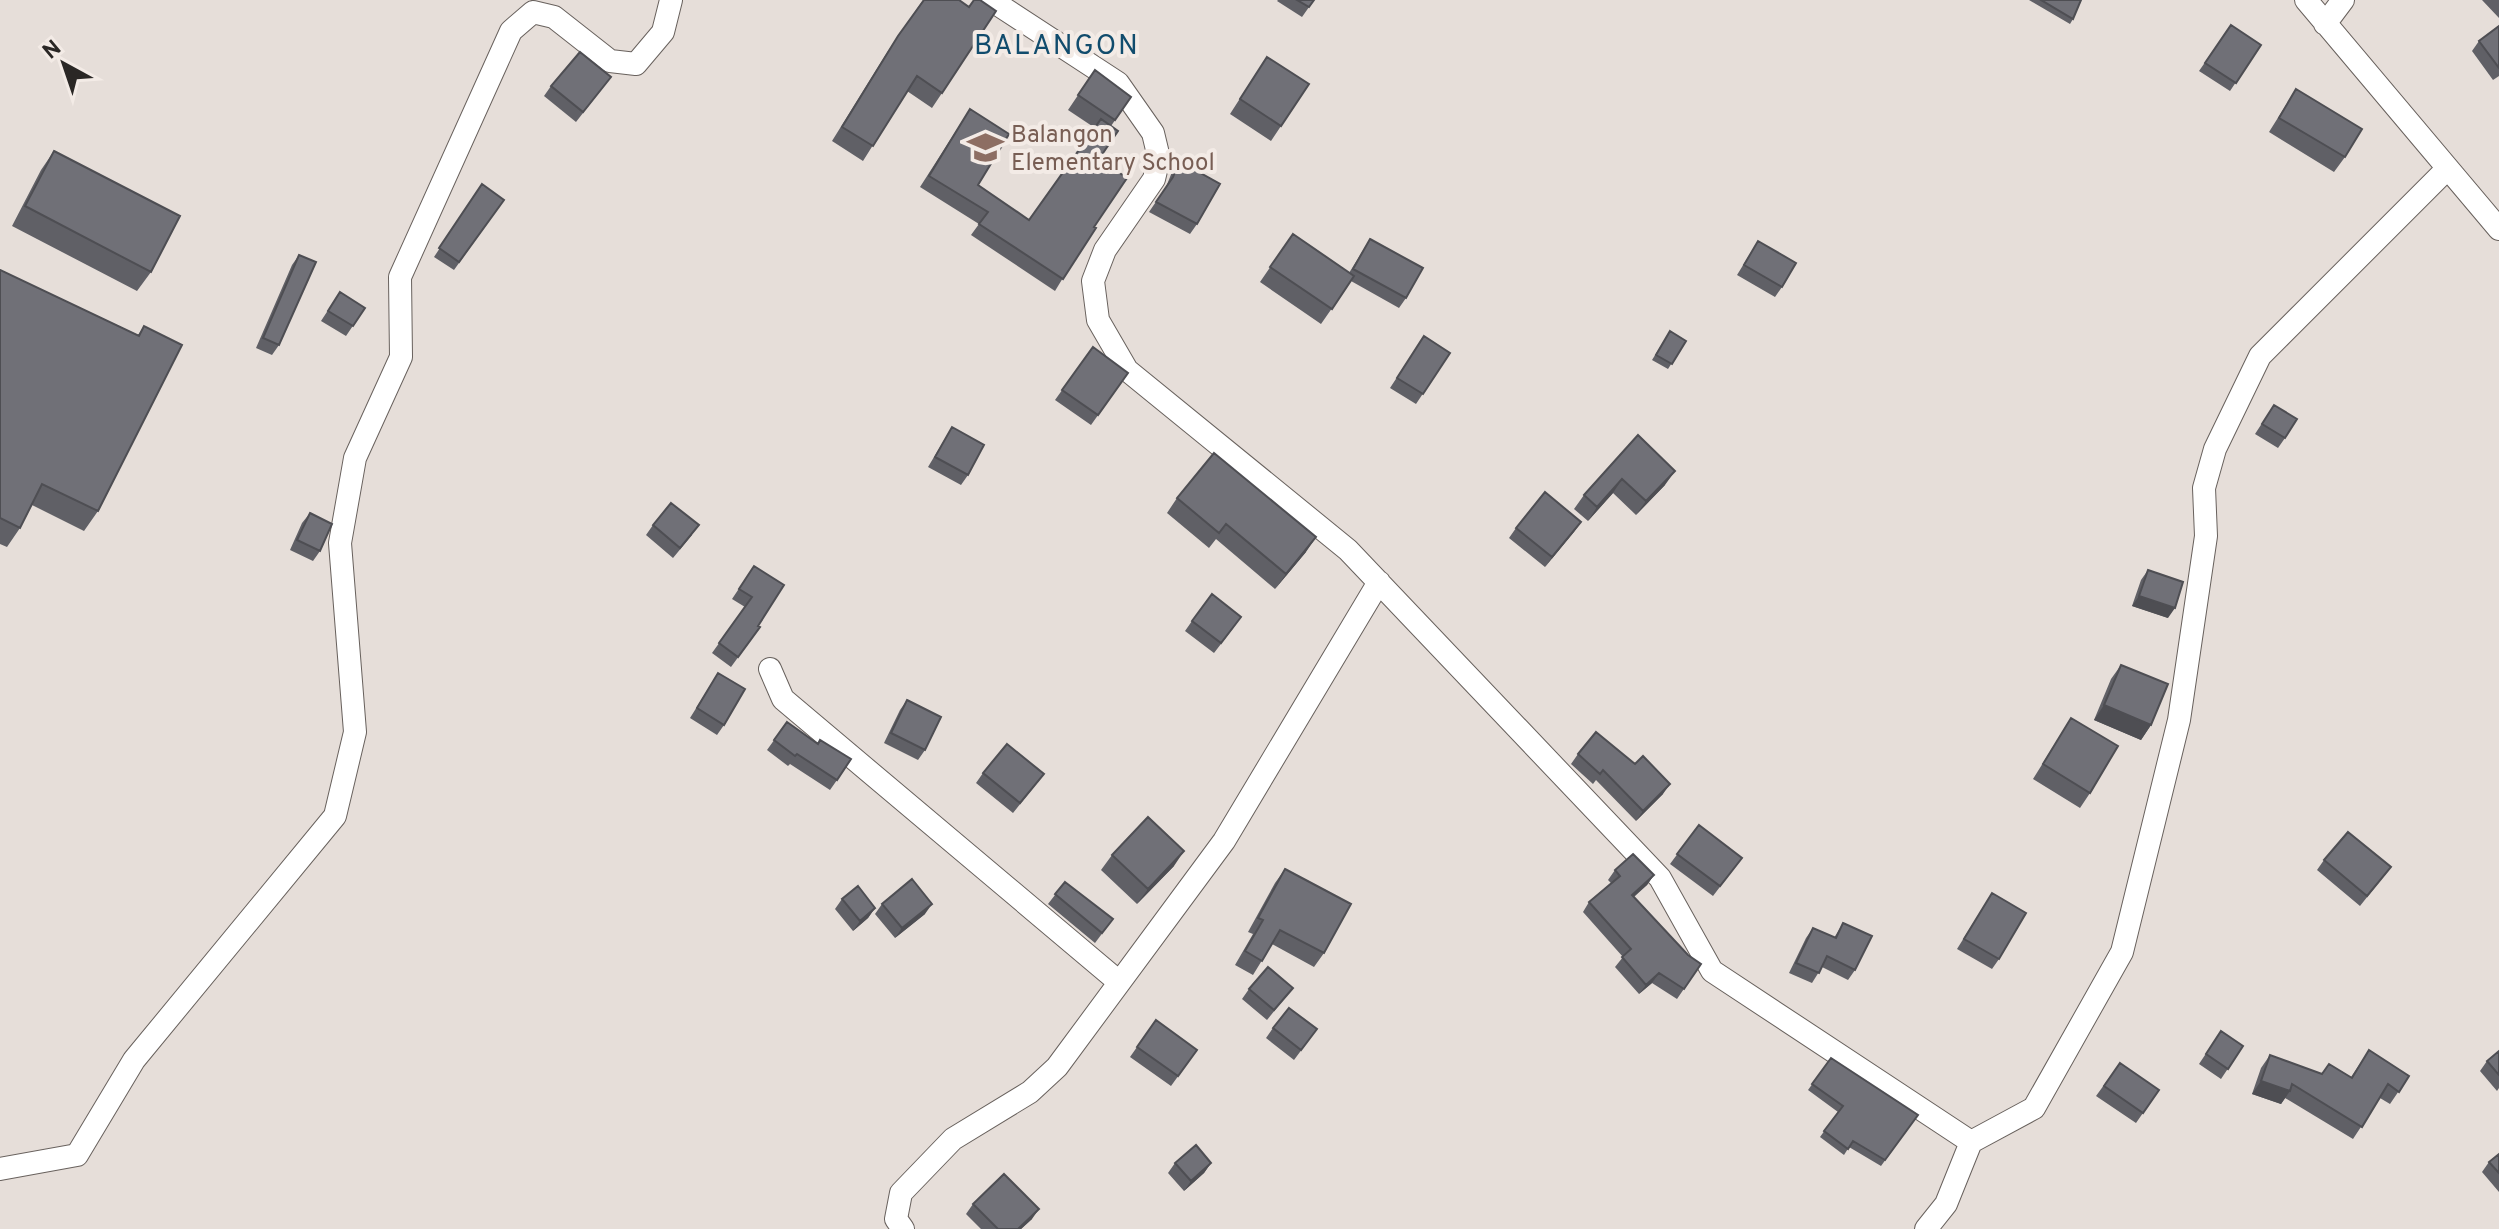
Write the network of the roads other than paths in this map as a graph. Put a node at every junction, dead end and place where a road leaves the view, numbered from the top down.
1 (671, 0) edge
2 (991, 0) edge
3 (2306, 0) edge
4 (2343, 0) edge
5 (2325, 24) junction
6 (2447, 169) junction
7 (2499, 229) edge
8 (1379, 582) junction
9 (770, 669) dead end
10 (1119, 982) junction
11 (1971, 1142) junction
12 (0, 1169) edge
13 (903, 1229) edge
14 (1926, 1229) edge

1 - 12 street
2 - 8 street
3 - 5 street
4 - 5 street
5 - 6 street
6 - 7 street
6 - 11 street
8 - 10 street
8 - 11 street
9 - 10 street
10 - 13 street
11 - 14 street

